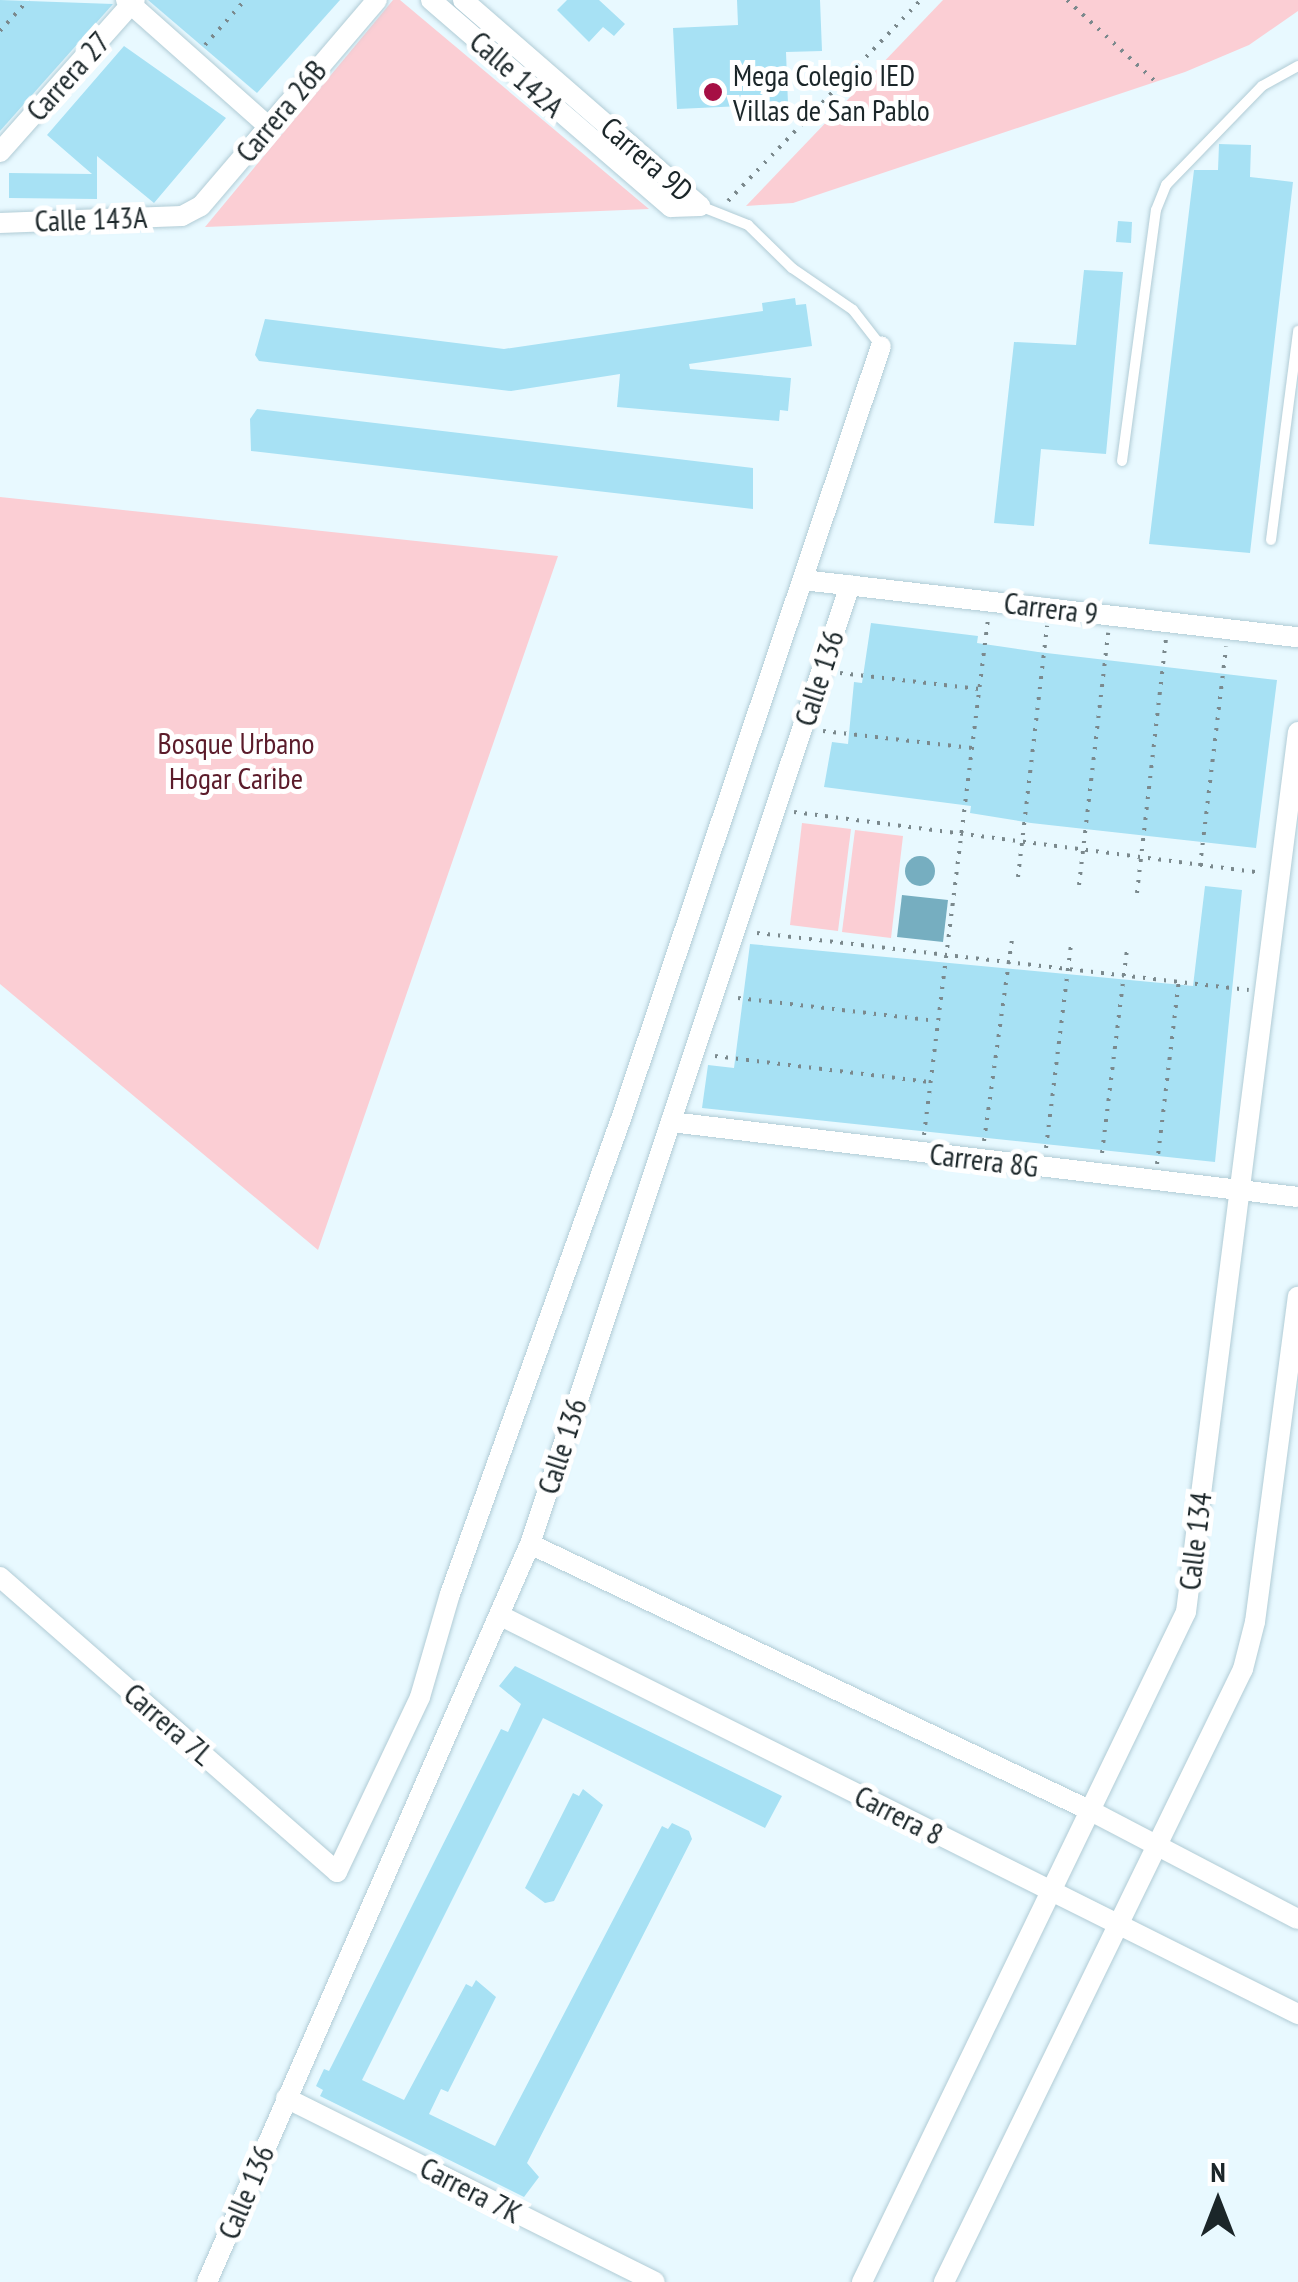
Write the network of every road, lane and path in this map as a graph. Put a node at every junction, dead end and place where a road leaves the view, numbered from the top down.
1 (28, 0) edge
2 (245, 0) edge
3 (377, 0) edge
4 (431, 0) edge
5 (463, 0) edge
6 (921, 0) edge
7 (1067, 0) edge
8 (131, 2) edge
9 (0, 31) edge
10 (193, 59) junction
11 (1298, 66) edge
12 (1156, 82) dead end
13 (268, 126) junction
14 (0, 152) edge
15 (700, 206) junction
16 (182, 216) joint
17 (0, 223) edge
18 (1298, 332) edge
19 (881, 346) joint
20 (1122, 461) dead end
21 (1272, 540) dead end
22 (803, 580) junction
23 (850, 585) junction
24 (988, 619) dead end
25 (1047, 626) dead end
26 (1108, 633) dead end
27 (1298, 638) edge
28 (1166, 640) dead end
29 (1226, 647) dead end
30 (838, 672) dead end
31 (979, 690) junction
32 (818, 730) dead end
33 (1298, 732) edge
34 (972, 748) junction
35 (790, 811) dead end
36 (961, 835) junction
37 (1022, 843) junction
38 (1082, 851) junction
39 (1140, 858) junction
40 (1200, 866) junction
41 (1261, 873) dead end
42 (1018, 878) dead end
43 (1078, 885) dead end
44 (1137, 892) dead end
45 (757, 933) dead end
46 (1012, 938) dead end
47 (1071, 944) dead end
48 (1127, 950) dead end
49 (946, 953) junction
50 (1008, 962) junction
51 (1068, 968) junction
52 (1125, 975) junction
53 (1179, 980) junction
54 (1249, 990) dead end
55 (738, 998) dead end
56 (938, 1022) junction
57 (715, 1056) dead end
58 (930, 1082) junction
59 (671, 1122) junction
60 (923, 1142) dead end
61 (983, 1150) dead end
62 (1045, 1156) dead end
63 (1101, 1162) dead end
64 (1156, 1169) dead end
65 (1240, 1190) junction
66 (1298, 1197) edge
67 (1298, 1297) edge
68 (530, 1544) junction
69 (0, 1577) edge
70 (501, 1616) junction
71 (1091, 1811) junction
72 (1157, 1845) junction
73 (337, 1872) joint
74 (1053, 1892) junction
75 (1298, 1919) edge
76 (1118, 1924) junction
77 (1298, 2014) edge
78 (286, 2098) junction
79 (207, 2282) edge
80 (655, 2282) edge
81 (862, 2282) edge
82 (944, 2282) edge

1 - 9 path
2 - 10 path
3 - 13 street, Carrera 26B
4 - 15 street, Calle 142A
5 - 15 street, Carrera 9D
6 - 15 path
7 - 12 path
8 - 10 street
8 - 14 street, Carrera 27
10 - 13 street
11 - 20 lane
13 - 16 street, Carrera 26B
15 - 19 lane, Carrera 9D
16 - 17 street, Calle 143A
18 - 21 lane
19 - 22 street, Calle 136
22 - 23 street, Carrera 9
22 - 73 street, Calle 136
23 - 27 street, Carrera 9
23 - 59 street, Calle 136
24 - 31 path
25 - 37 path
26 - 38 path
28 - 39 path
29 - 40 path
30 - 31 path
31 - 34 path
32 - 34 path
33 - 65 street, Calle 134
34 - 36 path
35 - 36 path
36 - 37 path
36 - 49 path
37 - 38 path
37 - 42 path
38 - 39 path
38 - 43 path
39 - 40 path
39 - 44 path
40 - 41 path
45 - 49 path
46 - 50 path
47 - 51 path
48 - 52 path
49 - 50 path
49 - 56 path
50 - 51 path
50 - 61 path
51 - 52 path
51 - 62 path
52 - 53 path
52 - 63 path
53 - 54 path
53 - 64 path
55 - 56 path
56 - 58 path
57 - 58 path
58 - 60 path
59 - 65 street, Carrera 8G
59 - 68 street, Calle 136
65 - 66 street, Carrera 8G
65 - 71 street, Calle 134
67 - 72 street
68 - 70 street, Calle 136
68 - 71 street
69 - 73 street, Carrera 7L
70 - 74 street, Carrera 8
70 - 78 street, Calle 136
71 - 72 street
71 - 74 street, Calle 134
72 - 75 street
72 - 76 street
74 - 76 street, Carrera 8
74 - 81 street, Calle 134
76 - 77 street, Carrera 8
76 - 82 street
78 - 79 street, Calle 136
78 - 80 street, Carrera 7K

